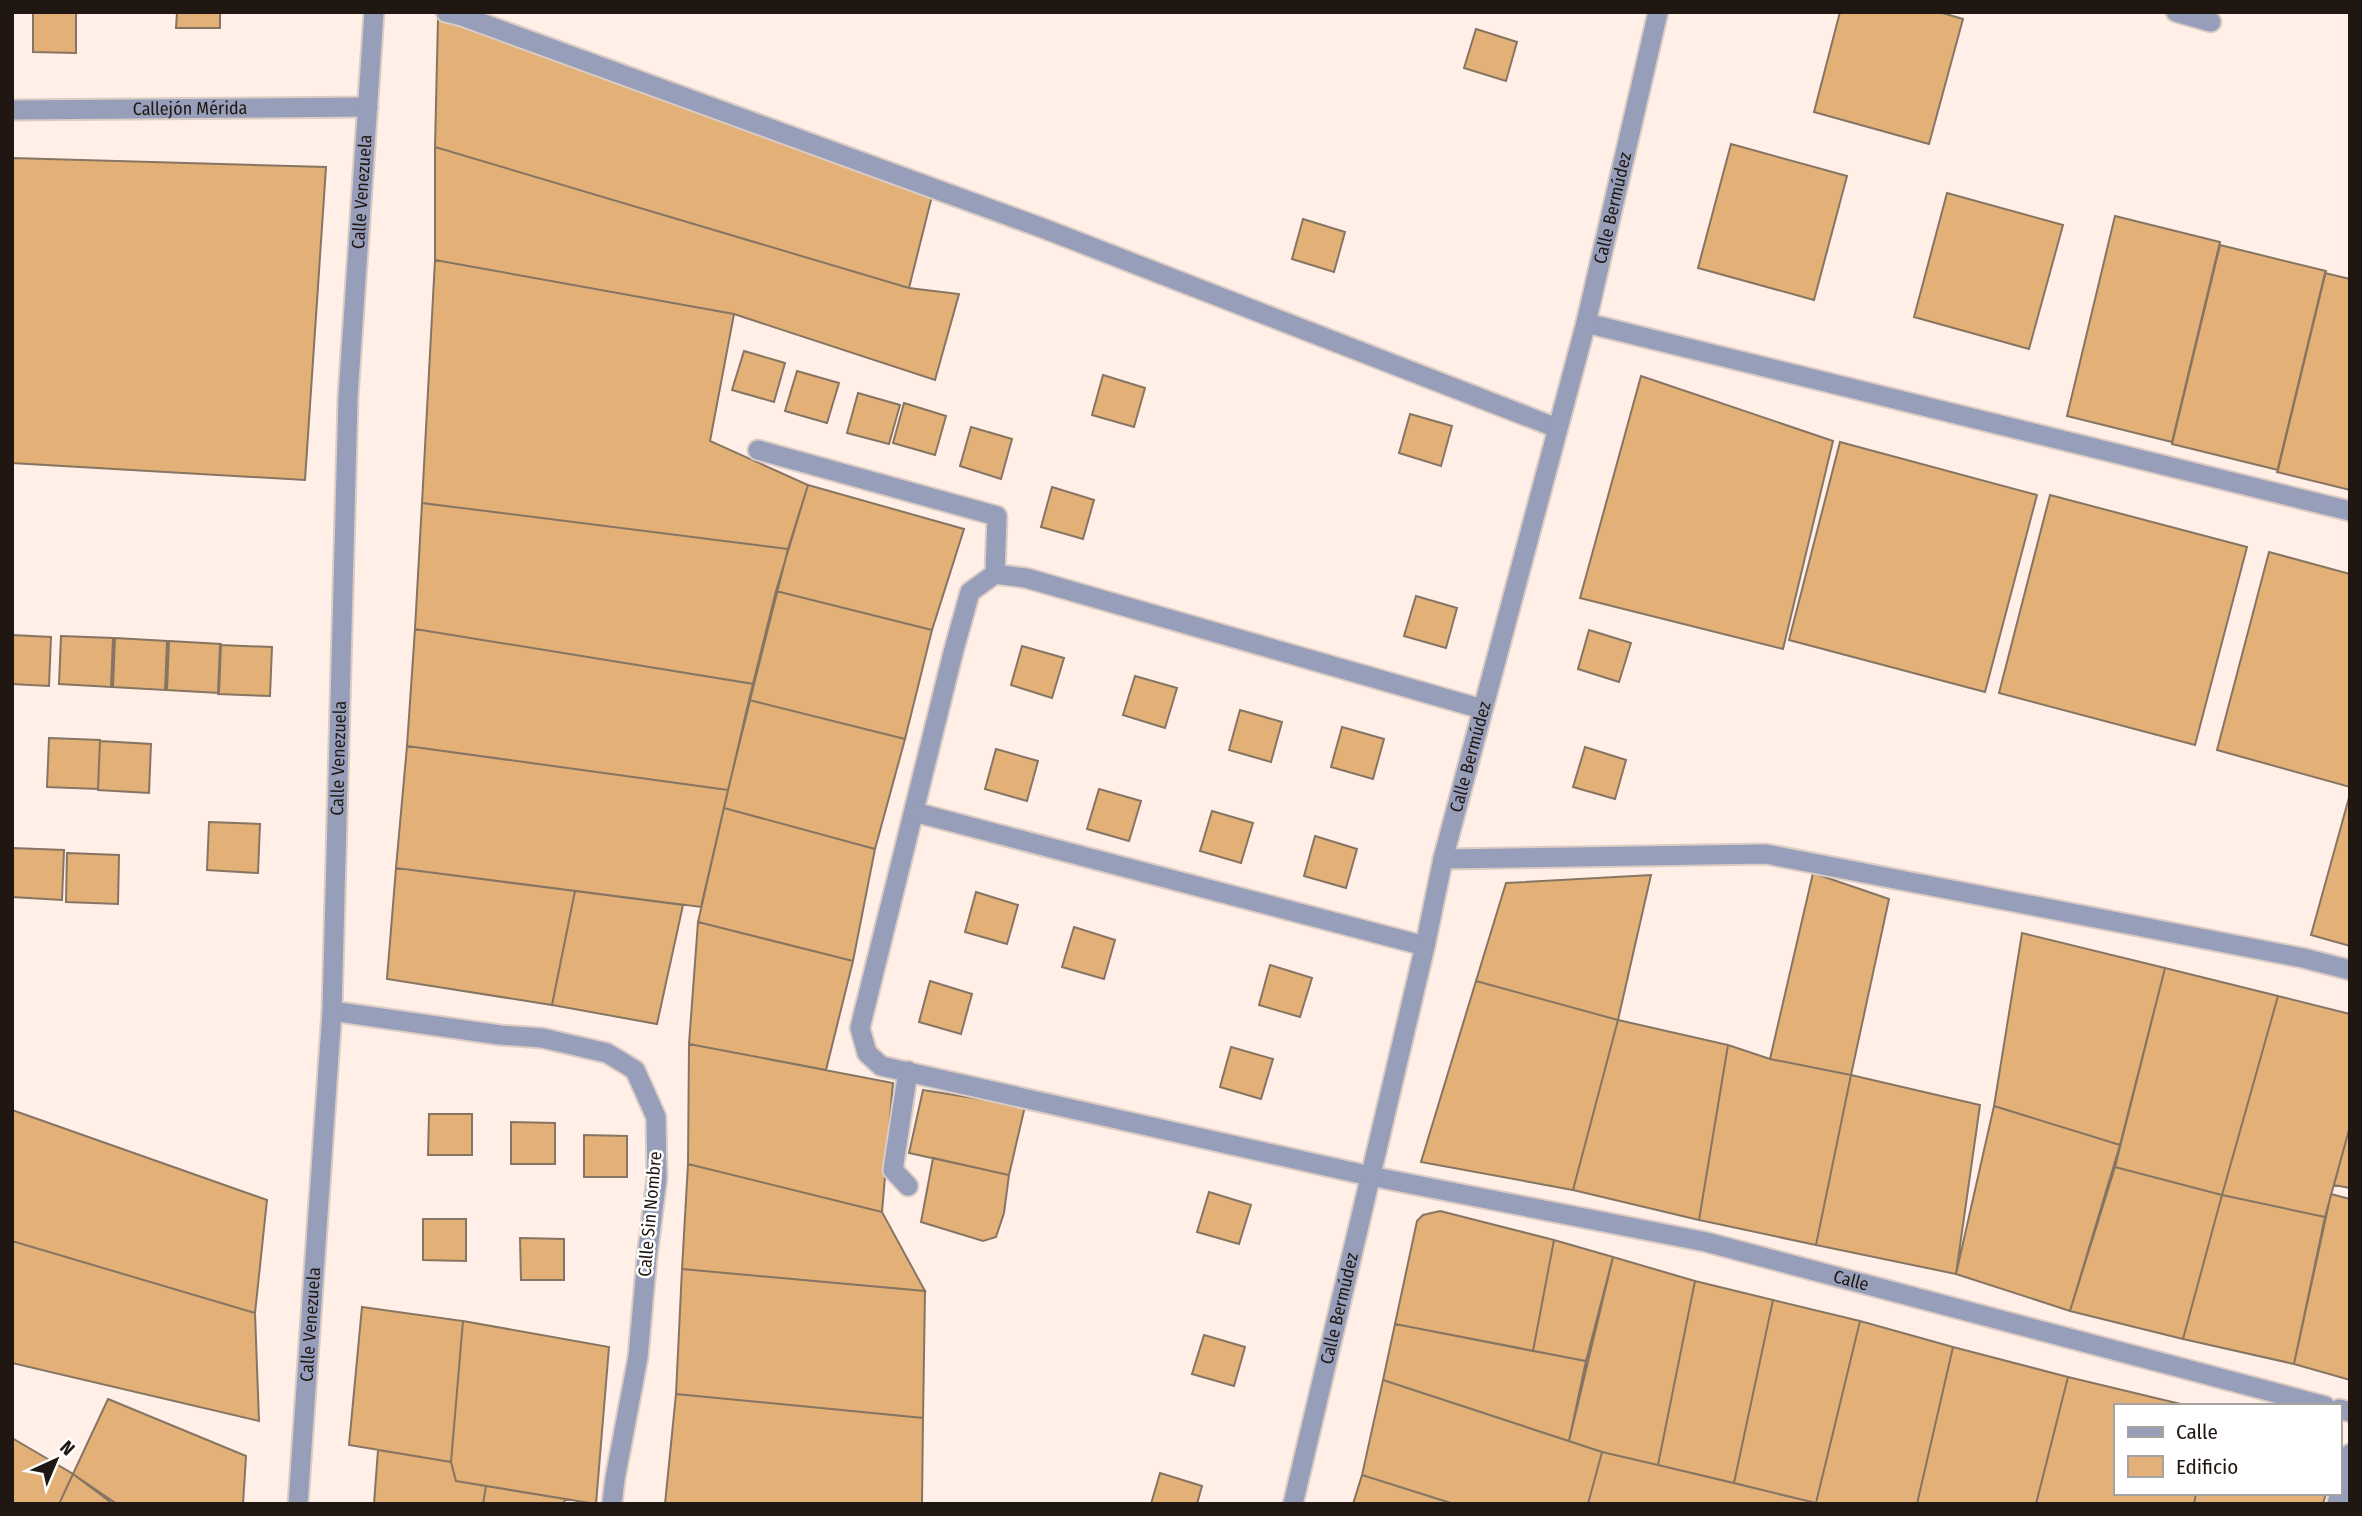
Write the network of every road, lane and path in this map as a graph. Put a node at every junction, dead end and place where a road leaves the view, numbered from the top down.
1 (374, 12) edge
2 (446, 12) edge
3 (1658, 12) edge
4 (2176, 12) edge
5 (2211, 22) dead end
6 (368, 107) junction
7 (12, 110) edge
8 (1586, 323) junction
9 (1557, 428) junction
10 (758, 450) dead end
11 (2350, 511) edge
12 (995, 574) junction
13 (1482, 709) junction
14 (914, 812) junction
15 (1443, 859) junction
16 (1424, 946) junction
17 (2350, 970) edge
18 (332, 1011) junction
19 (908, 1071) junction
20 (1370, 1176) junction
21 (908, 1186) dead end
22 (2317, 1404) edge
23 (2350, 1454) edge
24 (2341, 1489) edge
25 (298, 1504) edge
26 (612, 1504) edge
27 (1293, 1504) edge

1 - 6 street, Calle Venezuela
2 - 9 street
3 - 8 street, Calle Bermúdez
4 - 5 street
6 - 7 street, Callejón Mérida
6 - 18 street, Calle Venezuela
8 - 9 street, Calle Bermúdez
8 - 11 street
9 - 13 street, Calle Bermúdez
10 - 12 street
12 - 13 street
12 - 14 street, Calle
13 - 15 street, Calle Bermúdez
14 - 16 street
14 - 19 street, Calle
15 - 16 street, Calle Bermúdez
15 - 17 street
16 - 20 street, Calle Bermúdez
18 - 25 street, Calle Venezuela
18 - 26 street, Calle Sin Nombre
19 - 20 street, Calle
19 - 21 street
20 - 22 street, Calle
20 - 27 street, Calle Bermúdez
23 - 24 street

